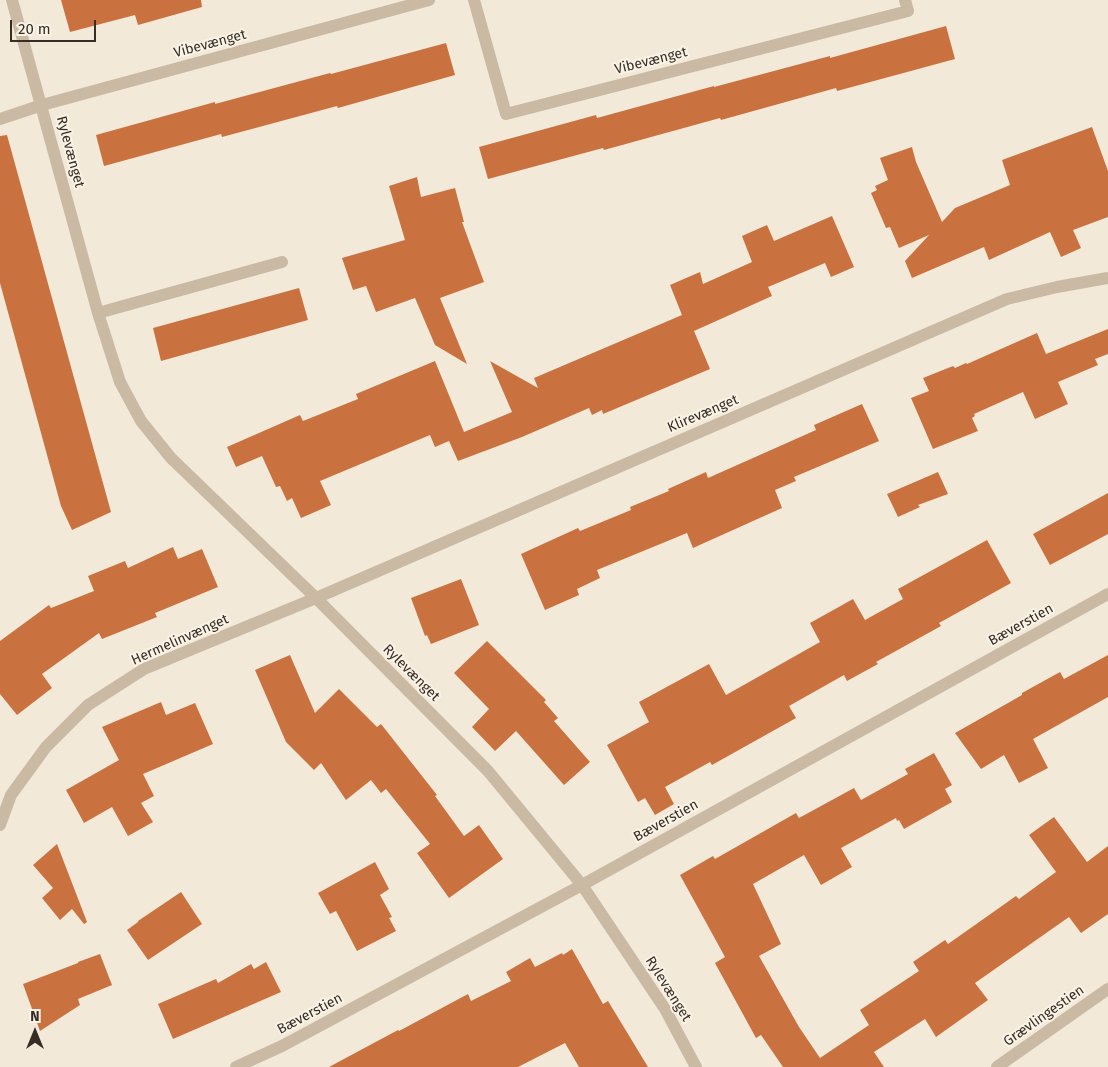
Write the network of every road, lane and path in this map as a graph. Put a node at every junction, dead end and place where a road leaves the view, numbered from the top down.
1 (12, 0) edge
2 (429, 0) edge
3 (474, 0) edge
4 (905, 0) edge
5 (42, 105) junction
6 (0, 119) edge
7 (282, 262) dead end
8 (1108, 278) edge
9 (98, 313) junction
10 (1108, 594) edge
11 (316, 598) junction
12 (0, 825) edge
13 (582, 885) junction
14 (1108, 989) edge
15 (236, 1067) edge
16 (696, 1067) edge
17 (997, 1067) edge

1 - 5 street, Rylevænget
2 - 5 street, Vibevænget
3 - 4 street, Vibevænget
5 - 6 street, Vibevænget
5 - 9 street, Rylevænget
7 - 9 street
8 - 11 street, Klirevænget
9 - 11 street, Rylevænget
10 - 13 street, Bæverstien
11 - 12 street, Hermelinvænget
11 - 13 street, Rylevænget
13 - 15 street, Bæverstien
13 - 16 street, Rylevænget
14 - 17 street, Grævlingestien

